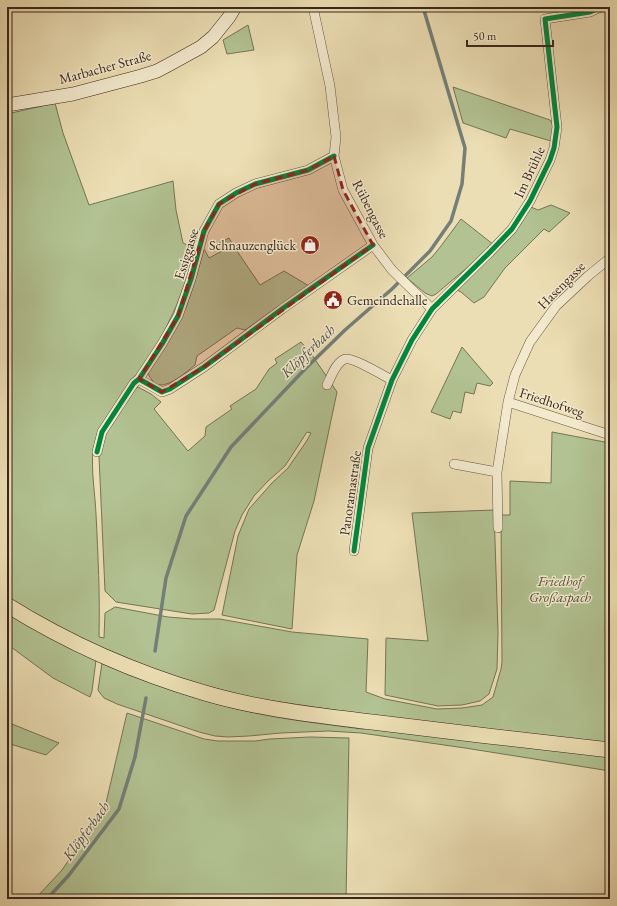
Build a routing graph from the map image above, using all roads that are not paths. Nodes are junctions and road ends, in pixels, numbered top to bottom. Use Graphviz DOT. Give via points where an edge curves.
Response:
graph roads {
  1 [pos="235,7"];
  2 [pos="313,7"];
  3 [pos="601,7"];
  4 [pos="7,105"];
  5 [pos="334,156"];
  6 [pos="373,246"];
  7 [pos="610,258"];
  8 [pos="432,309"];
  9 [pos="139,379"];
  10 [pos="392,380"];
  11 [pos="327,385"];
  12 [pos="508,402"];
  13 [pos="610,436"];
  14 [pos="97,452"];
  15 [pos="454,464"];
  16 [pos="497,472"];
  17 [pos="498,528"];
  18 [pos="354,551"];
  19 [pos="7,605"];
  20 [pos="610,750"];
  1 -- 4 [label="street, Marbacher Straße" via="213,37 201,47 157,71 73,94"];
  2 -- 5 [label="street, Rübengasse" via="330,86 336,137"];
  3 -- 8 [label="street, Im Brühle" via="590,12 545,19 557,127 550,160 530,201 512,229"];
  5 -- 6 [label="street, Rübengasse" via="343,190"];
  5 -- 9 [label="street, Essiggasse" via="308,170 255,184 219,204 204,231 178,316"];
  6 -- 8 [label="street, Rübengasse" via="392,270"];
  6 -- 9 [label="street" via="170,389 162,392"];
  7 -- 12 [label="street, Hasengasse" via="556,306 530,342 515,375"];
  8 -- 10 [label="street, Panoramastraße" via="412,340"];
  9 -- 14 [label="street, Essiggasse" via="102,432"];
  10 -- 11 [label="street" via="346,359 336,366"];
  10 -- 18 [label="street, Panoramastraße" via="368,448"];
  12 -- 13 [label="street, Friedhofweg"];
  12 -- 16 [label="street, Hasengasse"];
  15 -- 16 [label="street"];
  16 -- 17 [label="street, Hasengasse"];
  19 -- 20 [label="main road" via="46,628 127,666 205,694 246,704 392,725"];
}
